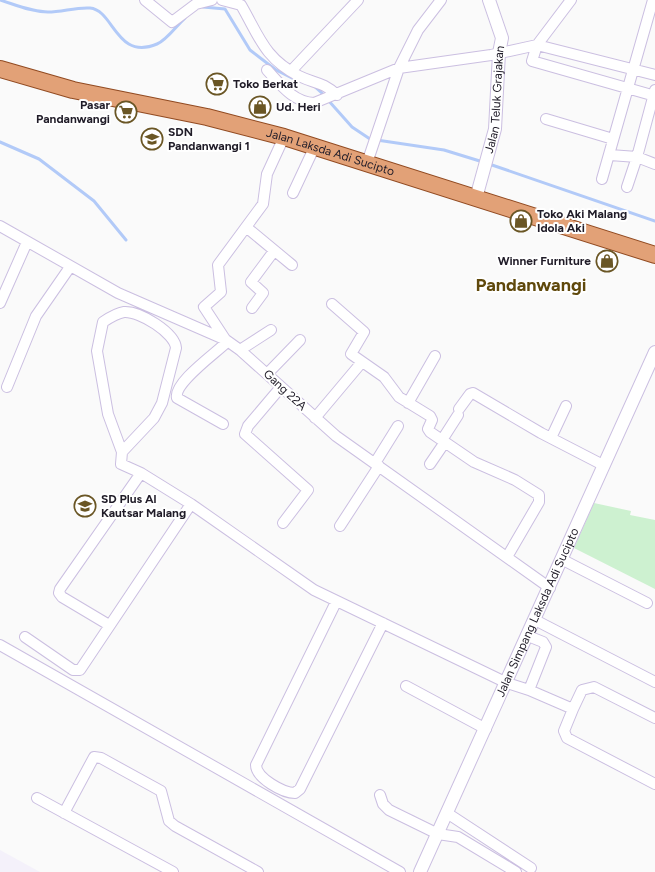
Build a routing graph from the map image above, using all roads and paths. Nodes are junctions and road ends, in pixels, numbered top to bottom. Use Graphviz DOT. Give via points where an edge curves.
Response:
graph roads {
  1 [pos="145,0"];
  2 [pos="212,0"];
  3 [pos="222,0"];
  4 [pos="358,0"];
  5 [pos="441,0"];
  6 [pos="489,0"];
  7 [pos="571,0"];
  8 [pos="653,0"];
  9 [pos="537,45"];
  10 [pos="499,53"];
  11 [pos="399,68"];
  12 [pos="0,69"];
  13 [pos="267,70"];
  14 [pos="634,70"];
  15 [pos="291,72"];
  16 [pos="655,76"];
  17 [pos="629,89"];
  18 [pos="654,93"];
  19 [pos="336,95"];
  20 [pos="546,119"];
  21 [pos="284,137"];
  22 [pos="613,139"];
  23 [pos="315,146"];
  24 [pos="370,155"];
  25 [pos="610,155"];
  26 [pos="637,157"];
  27 [pos="655,164"];
  28 [pos="602,180"];
  29 [pos="627,187"];
  30 [pos="293,194"];
  31 [pos="476,198"];
  32 [pos="0,226"];
  33 [pos="246,227"];
  34 [pos="27,242"];
  35 [pos="274,251"];
  36 [pos="655,255"];
  37 [pos="292,265"];
  38 [pos="70,267"];
  39 [pos="0,303"];
  40 [pos="332,304"];
  41 [pos="252,308"];
  42 [pos="271,330"];
  43 [pos="300,340"];
  44 [pos="226,341"];
  45 [pos="240,350"];
  46 [pos="655,352"];
  47 [pos="435,356"];
  48 [pos="362,362"];
  49 [pos="267,374"];
  50 [pos="7,387"];
  51 [pos="281,387"];
  52 [pos="408,403"];
  53 [pos="566,406"];
  54 [pos="315,418"];
  55 [pos="223,424"];
  56 [pos="398,426"];
  57 [pos="551,438"];
  58 [pos="443,441"];
  59 [pos="122,452"];
  60 [pos="377,464"];
  61 [pos="430,464"];
  62 [pos="603,465"];
  63 [pos="141,473"];
  64 [pos="191,504"];
  65 [pos="283,523"];
  66 [pos="340,526"];
  67 [pos="507,557"];
  68 [pos="563,560"];
  69 [pos="550,588"];
  70 [pos="336,602"];
  71 [pos="647,603"];
  72 [pos="535,620"];
  73 [pos="383,623"];
  74 [pos="110,625"];
  75 [pos="528,636"];
  76 [pos="25,637"];
  77 [pos="0,645"];
  78 [pos="655,682"];
  79 [pos="507,683"];
  80 [pos="406,686"];
  81 [pos="529,690"];
  82 [pos="573,709"];
  83 [pos="655,718"];
  84 [pos="486,729"];
  85 [pos="655,784"];
  86 [pos="380,795"];
  87 [pos="37,798"];
  88 [pos="64,813"];
  89 [pos="447,813"];
  90 [pos="438,834"];
  91 [pos="531,868"];
  92 [pos="173,872"];
  93 [pos="258,872"];
  94 [pos="400,872"];
  95 [pos="420,872"];
  96 [pos="516,872"];
  1 -- 2 [label="street" via="172,22 196,4"];
  3 -- 15 [label="street" via="242,5 261,44"];
  4 -- 15 [label="street"];
  5 -- 11 [label="street" via="418,30"];
  6 -- 10 [label="street, Jalan Teluk Grajakan" via="502,38"];
  7 -- 9 [label="street"];
  8 -- 14 [label="street"];
  9 -- 10 [label="street"];
  9 -- 14 [label="street"];
  9 -- 17 [label="street" via="532,58 536,63"];
  10 -- 11 [label="street"];
  10 -- 31 [label="street, Jalan Teluk Grajakan" via="498,107"];
  11 -- 19 [label="street"];
  11 -- 24 [label="street"];
  12 -- 21 [label="main road, Jalan Laksda Adi Sucipto" via="73,90 207,117"];
  13 -- 19 [label="street" via="304,102 321,102"];
  14 -- 16 [label="street"];
  14 -- 17 [label="street"];
  15 -- 19 [label="street" via="318,81"];
  17 -- 18 [label="street"];
  17 -- 22 [label="street"];
  18 -- 26 [label="street"];
  20 -- 22 [label="street"];
  21 -- 23 [label="main road, Jalan Laksda Adi Sucipto"];
  21 -- 33 [label="street" via="267,174 263,204"];
  22 -- 25 [label="street"];
  23 -- 24 [label="main road, Jalan Laksda Adi Sucipto"];
  23 -- 30 [label="street"];
  24 -- 31 [label="main road, Jalan Laksda Adi Sucipto"];
  25 -- 26 [label="street"];
  25 -- 28 [label="street"];
  26 -- 27 [label="street"];
  26 -- 29 [label="street"];
  31 -- 36 [label="main road, Jalan Laksda Adi Sucipto"];
  32 -- 34 [label="street, Gang 22A"];
  33 -- 35 [label="street"];
  33 -- 44 [label="street" via="218,265 221,292 204,307"];
  34 -- 38 [label="street, Gang 22A"];
  34 -- 39 [label="street"];
  35 -- 37 [label="street"];
  35 -- 41 [label="street" via="250,282 263,292"];
  38 -- 44 [label="street, Gang 22A" via="118,294"];
  38 -- 50 [label="street" via="36,316"];
  40 -- 48 [label="street" via="364,332 351,354"];
  42 -- 45 [label="street"];
  43 -- 49 [label="street"];
  44 -- 45 [label="street, Gang 22A"];
  44 -- 55 [label="street" via="186,379 176,395"];
  45 -- 49 [label="street, Gang 22A"];
  46 -- 62 [label="street, Jalan Simpang Laksda Adi Sucipto"];
  47 -- 52 [label="street"];
  48 -- 52 [label="street" via="384,377 399,397"];
  48 -- 54 [label="street"];
  49 -- 51 [label="street, Gang 22A"];
  51 -- 54 [label="street, Gang 22A"];
  51 -- 65 [label="street" via="245,434 308,490"];
  52 -- 58 [label="street" via="430,416 432,420 428,430"];
  53 -- 57 [label="street"];
  54 -- 60 [label="street, Gang 22A"];
  56 -- 60 [label="street"];
  57 -- 58 [label="street" via="470,394"];
  57 -- 62 [label="street"];
  58 -- 61 [label="street"];
  58 -- 67 [label="street" via="474,462 515,480 540,497"];
  59 -- 59 [label="street" via="154,418 162,403 176,348 173,340 157,325 137,314 125,312 103,322 97,351 108,414"];
  59 -- 63 [label="street" via="121,464"];
  60 -- 66 [label="street"];
  60 -- 67 [label="street, Gang 22A"];
  62 -- 68 [label="street, Jalan Simpang Laksda Adi Sucipto"];
  63 -- 64 [label="street"];
  63 -- 74 [label="street" via="60,589 62,597"];
  64 -- 70 [label="street" via="301,582"];
  64 -- 74 [label="street"];
  67 -- 69 [label="street, Gang 22A"];
  68 -- 69 [label="street, Jalan Simpang Laksda Adi Sucipto"];
  68 -- 71 [label="street"];
  69 -- 72 [label="street, Jalan Simpang Laksda Adi Sucipto"];
  70 -- 73 [label="street"];
  70 -- 73 [label="street" via="256,765 259,775 287,792 295,793 300,789"];
  72 -- 75 [label="street, Jalan Simpang Laksda Adi Sucipto"];
  72 -- 78 [label="street"];
  73 -- 79 [label="street"];
  74 -- 76 [label="street" via="77,671"];
  75 -- 79 [label="street, Jalan Simpang Laksda Adi Sucipto"];
  75 -- 81 [label="street" via="546,646"];
  77 -- 94 [label="street"];
  79 -- 81 [label="street"];
  79 -- 84 [label="street, Jalan Simpang Laksda Adi Sucipto"];
  80 -- 84 [label="street"];
  81 -- 82 [label="street"];
  82 -- 83 [label="street" via="582,690 594,687"];
  82 -- 85 [label="street" via="564,731 567,738"];
  84 -- 89 [label="street, Jalan Simpang Laksda Adi Sucipto"];
  86 -- 90 [label="street" via="389,810"];
  87 -- 88 [label="street"];
  88 -- 92 [label="street"];
  88 -- 93 [label="street" via="94,757 101,758 161,791 169,821"];
  89 -- 90 [label="street, Jalan Simpang Laksda Adi Sucipto"];
  89 -- 91 [label="street"];
  90 -- 95 [label="street, Jalan Simpang Laksda Adi Sucipto"];
  90 -- 96 [label="street" via="458,837"];
}
